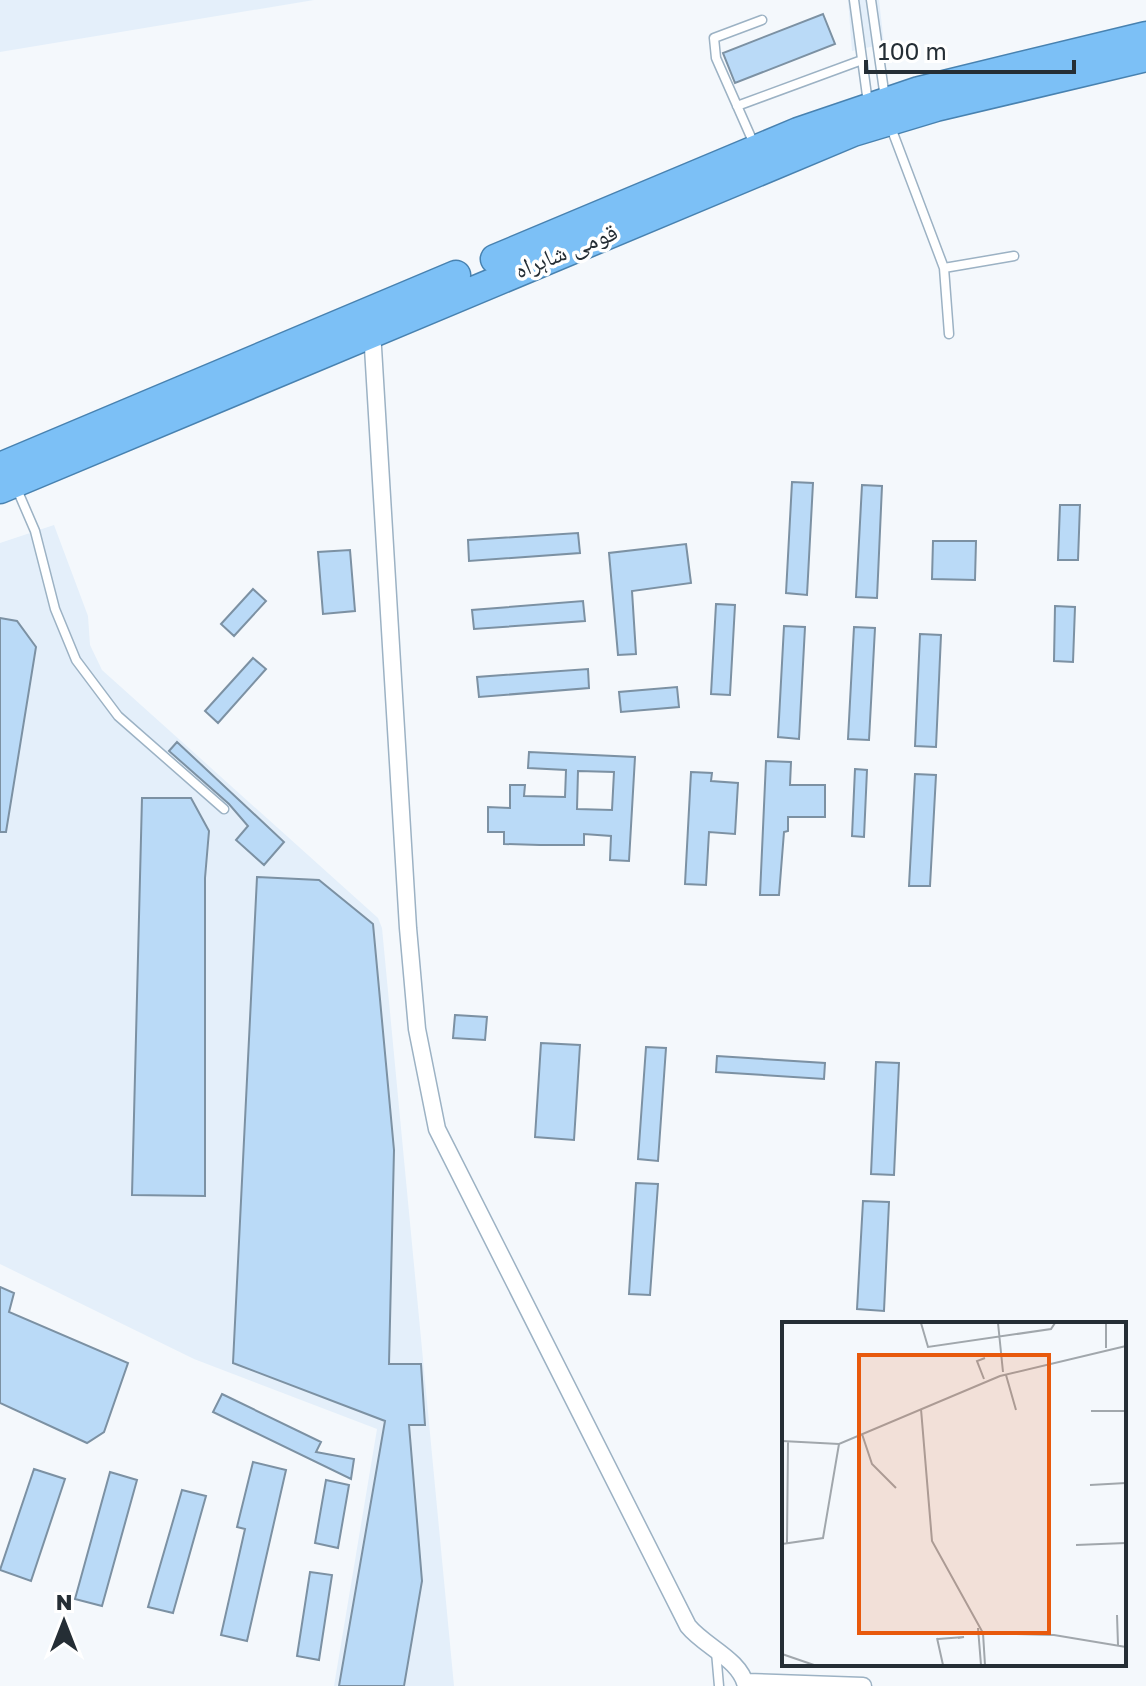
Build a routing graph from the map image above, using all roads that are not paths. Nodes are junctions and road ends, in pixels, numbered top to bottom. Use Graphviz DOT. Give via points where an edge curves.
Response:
graph roads {
  1 [pos="854,0"];
  2 [pos="871,0"];
  3 [pos="762,20"];
  4 [pos="1146,36"];
  5 [pos="1146,57"];
  6 [pos="862,60"];
  7 [pos="737,106"];
  8 [pos="880,110"];
  9 [pos="756,149"];
  10 [pos="1014,256"];
  11 [pos="944,268"];
  12 [pos="372,331"];
  13 [pos="949,334"];
  14 [pos="5,480"];
  15 [pos="224,809"];
  16 [pos="716,1651"];
  17 [pos="746,1684"];
  18 [pos="719,1686"];
  19 [pos="863,1686"];
  1 -- 6 [label="lane"];
  2 -- 8 [label="lane"];
  3 -- 7 [label="lane" via="714,38 716,58"];
  4 -- 8 [label="highway, قومی شاہراہ"];
  5 -- 8 [label="highway, قومی شاہراہ"];
  6 -- 7 [label="lane"];
  6 -- 8 [label="lane"];
  7 -- 9 [label="lane"];
  8 -- 9 [label="highway, قومی شاہراہ"];
  8 -- 11 [label="lane"];
  8 -- 12 [label="highway, قومی شاہراہ" via="853,132"];
  9 -- 14 [label="highway, قومی شاہراہ"];
  10 -- 11 [label="lane"];
  11 -- 13 [label="lane"];
  12 -- 14 [label="highway, قومی شاہراہ"];
  12 -- 16 [label="street" via="408,928 417,1029 437,1129 688,1626"];
  14 -- 15 [label="lane" via="35,531 55,609 76,660 118,716"];
  16 -- 17 [label="street"];
  16 -- 18 [label="lane"];
  17 -- 19 [label="street"];
}
